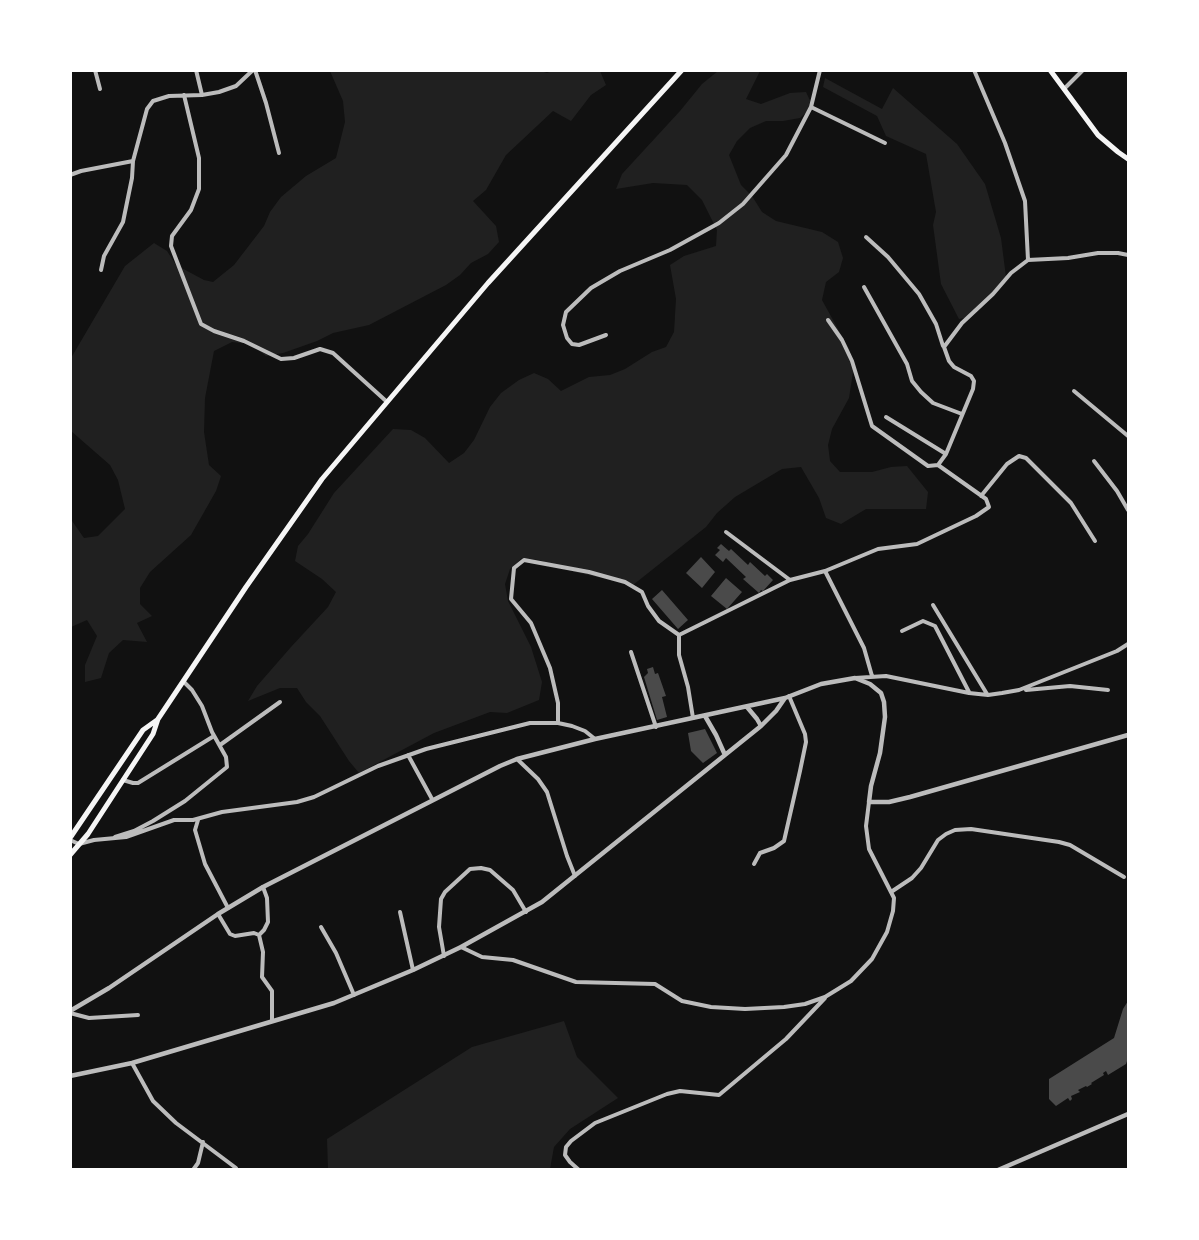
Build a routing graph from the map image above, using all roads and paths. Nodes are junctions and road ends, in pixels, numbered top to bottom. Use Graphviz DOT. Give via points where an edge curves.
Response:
graph roads {
  1 [pos="94,70"];
  2 [pos="196,70"];
  3 [pos="254,70"];
  4 [pos="682,70"];
  5 [pos="820,70"];
  6 [pos="974,70"];
  7 [pos="1050,70"];
  8 [pos="1083,70"];
  9 [pos="100,89"];
  10 [pos="1064,89"];
  11 [pos="184,95"];
  12 [pos="202,95"];
  13 [pos="811,107"];
  14 [pos="885,143"];
  15 [pos="279,153"];
  16 [pos="1128,159"];
  17 [pos="133,160"];
  18 [pos="70,175"];
  19 [pos="866,237"];
  20 [pos="1128,255"];
  21 [pos="1028,261"];
  22 [pos="101,270"];
  23 [pos="864,287"];
  24 [pos="828,320"];
  25 [pos="606,334"];
  26 [pos="944,347"];
  27 [pos="1074,391"];
  28 [pos="386,401"];
  29 [pos="962,414"];
  30 [pos="886,417"];
  31 [pos="1128,436"];
  32 [pos="946,454"];
  33 [pos="1094,461"];
  34 [pos="938,465"];
  35 [pos="981,495"];
  36 [pos="1128,510"];
  37 [pos="726,532"];
  38 [pos="1095,541"];
  39 [pos="825,571"];
  40 [pos="790,580"];
  41 [pos="933,605"];
  42 [pos="902,631"];
  43 [pos="679,635"];
  44 [pos="1128,644"];
  45 [pos="631,652"];
  46 [pos="872,676"];
  47 [pos="855,678"];
  48 [pos="184,682"];
  49 [pos="1019,690"];
  50 [pos="1108,690"];
  51 [pos="969,693"];
  52 [pos="987,695"];
  53 [pos="787,697"];
  54 [pos="280,702"];
  55 [pos="747,707"];
  56 [pos="705,716"];
  57 [pos="158,719"];
  58 [pos="693,719"];
  59 [pos="558,723"];
  60 [pos="760,726"];
  61 [pos="656,727"];
  62 [pos="1128,735"];
  63 [pos="214,736"];
  64 [pos="595,739"];
  65 [pos="219,745"];
  66 [pos="408,755"];
  67 [pos="725,755"];
  68 [pos="517,759"];
  69 [pos="123,780"];
  70 [pos="432,799"];
  71 [pos="869,802"];
  72 [pos="87,814"];
  73 [pos="98,819"];
  74 [pos="198,820"];
  75 [pos="110,838"];
  76 [pos="70,839"];
  77 [pos="79,844"];
  78 [pos="70,855"];
  79 [pos="754,864"];
  80 [pos="575,876"];
  81 [pos="1124,877"];
  82 [pos="263,887"];
  83 [pos="891,892"];
  84 [pos="228,908"];
  85 [pos="400,912"];
  86 [pos="526,912"];
  87 [pos="218,914"];
  88 [pos="321,927"];
  89 [pos="259,935"];
  90 [pos="461,947"];
  91 [pos="444,956"];
  92 [pos="413,970"];
  93 [pos="354,996"];
  94 [pos="825,997"];
  95 [pos="70,1012"];
  96 [pos="138,1015"];
  97 [pos="272,1021"];
  98 [pos="132,1063"];
  99 [pos="70,1076"];
  100 [pos="1128,1114"];
  101 [pos="203,1142"];
  102 [pos="236,1168"];
  103 [pos="193,1170"];
  104 [pos="579,1170"];
  105 [pos="998,1170"];
  1 -- 9 [label="street"];
  2 -- 12 [label="street"];
  3 -- 12 [label="street" via="236,86"];
  3 -- 15 [label="street"];
  4 -- 28 [label="main road"];
  5 -- 13 [label="street"];
  6 -- 21 [label="street" via="1025,201"];
  7 -- 10 [label="main road"];
  8 -- 10 [label="street"];
  10 -- 16 [label="main road" via="1098,135"];
  11 -- 12 [label="street"];
  11 -- 17 [label="street" via="162,97 149,105"];
  11 -- 28 [label="street" via="199,158 199,189 191,210 172,237 171,246 201,324 281,359 320,350 333,353"];
  13 -- 14 [label="street"];
  13 -- 25 [label="street" via="786,154 743,204 719,224 591,288 566,312 562,325 572,344"];
  17 -- 18 [label="street"];
  17 -- 22 [label="street" via="123,222 104,256"];
  19 -- 26 [label="street" via="919,294"];
  20 -- 21 [label="street" via="1098,253"];
  21 -- 26 [label="street" via="962,323"];
  23 -- 29 [label="street" via="907,364 912,381 933,403"];
  24 -- 34 [label="street" via="852,361 872,426 928,466"];
  26 -- 29 [label="street" via="949,361 974,381"];
  27 -- 31 [label="street"];
  28 -- 48 [label="main road" via="322,478"];
  29 -- 32 [label="street"];
  30 -- 32 [label="street"];
  32 -- 34 [label="street"];
  33 -- 36 [label="street"];
  34 -- 35 [label="street"];
  35 -- 38 [label="street" via="1007,464 1019,456 1026,458 1071,503"];
  35 -- 39 [label="street" via="989,507 927,540 872,551"];
  37 -- 40 [label="street"];
  39 -- 40 [label="street"];
  39 -- 46 [label="street" via="864,648"];
  40 -- 43 [label="street"];
  41 -- 52 [label="street"];
  42 -- 51 [label="street" via="923,621 935,626"];
  43 -- 58 [label="street" via="679,655"];
  43 -- 59 [label="street" via="659,621 642,592 625,582 524,560 514,568 511,599 531,623 550,668"];
  44 -- 49 [label="street"];
  45 -- 61 [label="street"];
  46 -- 47 [label="street"];
  46 -- 51 [label="street"];
  47 -- 53 [label="street" via="821,684"];
  47 -- 71 [label="street" via="876,688 884,702 884,734"];
  48 -- 57 [label="main road"];
  48 -- 63 [label="street" via="198,698"];
  49 -- 50 [label="street" via="1070,686"];
  49 -- 52 [label="street"];
  51 -- 52 [label="street"];
  53 -- 55 [label="street"];
  53 -- 60 [label="street"];
  53 -- 79 [label="street" via="806,742 784,841 760,853"];
  54 -- 65 [label="street"];
  55 -- 56 [label="street"];
  55 -- 60 [label="street"];
  56 -- 58 [label="street"];
  56 -- 67 [label="street"];
  57 -- 69 [label="main road" via="153,734"];
  57 -- 72 [label="main road" via="143,730"];
  58 -- 61 [label="street"];
  59 -- 64 [label="street" via="585,731"];
  59 -- 66 [label="street" via="530,723"];
  60 -- 67 [label="street"];
  61 -- 64 [label="street"];
  62 -- 71 [label="street" via="910,797"];
  63 -- 65 [label="street"];
  63 -- 69 [label="street" via="138,783"];
  64 -- 68 [label="street"];
  65 -- 75 [label="street" via="228,761 225,770 153,821"];
  66 -- 70 [label="street"];
  66 -- 74 [label="street" via="315,797 285,805 222,812"];
  67 -- 80 [label="street"];
  68 -- 70 [label="street"];
  68 -- 80 [label="street" via="547,792"];
  69 -- 73 [label="main road"];
  70 -- 82 [label="street"];
  71 -- 83 [label="street" via="869,849"];
  72 -- 73 [label="main road"];
  72 -- 76 [label="main road"];
  73 -- 77 [label="main road"];
  74 -- 75 [label="street" via="174,820 126,837"];
  74 -- 84 [label="street" via="195,830 205,864"];
  75 -- 77 [label="street"];
  76 -- 77 [label="street"];
  77 -- 78 [label="main road"];
  80 -- 86 [label="street"];
  81 -- 83 [label="street" via="1070,845 971,829 955,830 938,840 912,878"];
  82 -- 84 [label="street"];
  82 -- 89 [label="street" via="268,917"];
  83 -- 94 [label="street" via="893,911 872,959 857,976"];
  84 -- 87 [label="street"];
  85 -- 92 [label="street"];
  86 -- 90 [label="street"];
  86 -- 91 [label="street" via="513,890 490,870 470,869 441,899 439,927"];
  87 -- 89 [label="street" via="230,934"];
  87 -- 95 [label="street"];
  88 -- 93 [label="street"];
  89 -- 97 [label="street" via="262,977 272,991"];
  90 -- 91 [label="street"];
  90 -- 94 [label="street" via="482,957 520,962 576,982 655,984 682,1001 711,1007 784,1007"];
  91 -- 92 [label="street"];
  92 -- 93 [label="street"];
  93 -- 97 [label="street"];
  94 -- 104 [label="street" via="786,1039 719,1095 680,1091 595,1123 566,1147 565,1155"];
  95 -- 96 [label="street" via="88,1018"];
  97 -- 98 [label="street"];
  98 -- 99 [label="street"];
  98 -- 101 [label="street" via="153,1101"];
  100 -- 105 [label="street"];
  101 -- 102 [label="street"];
  101 -- 103 [label="street"];
}
